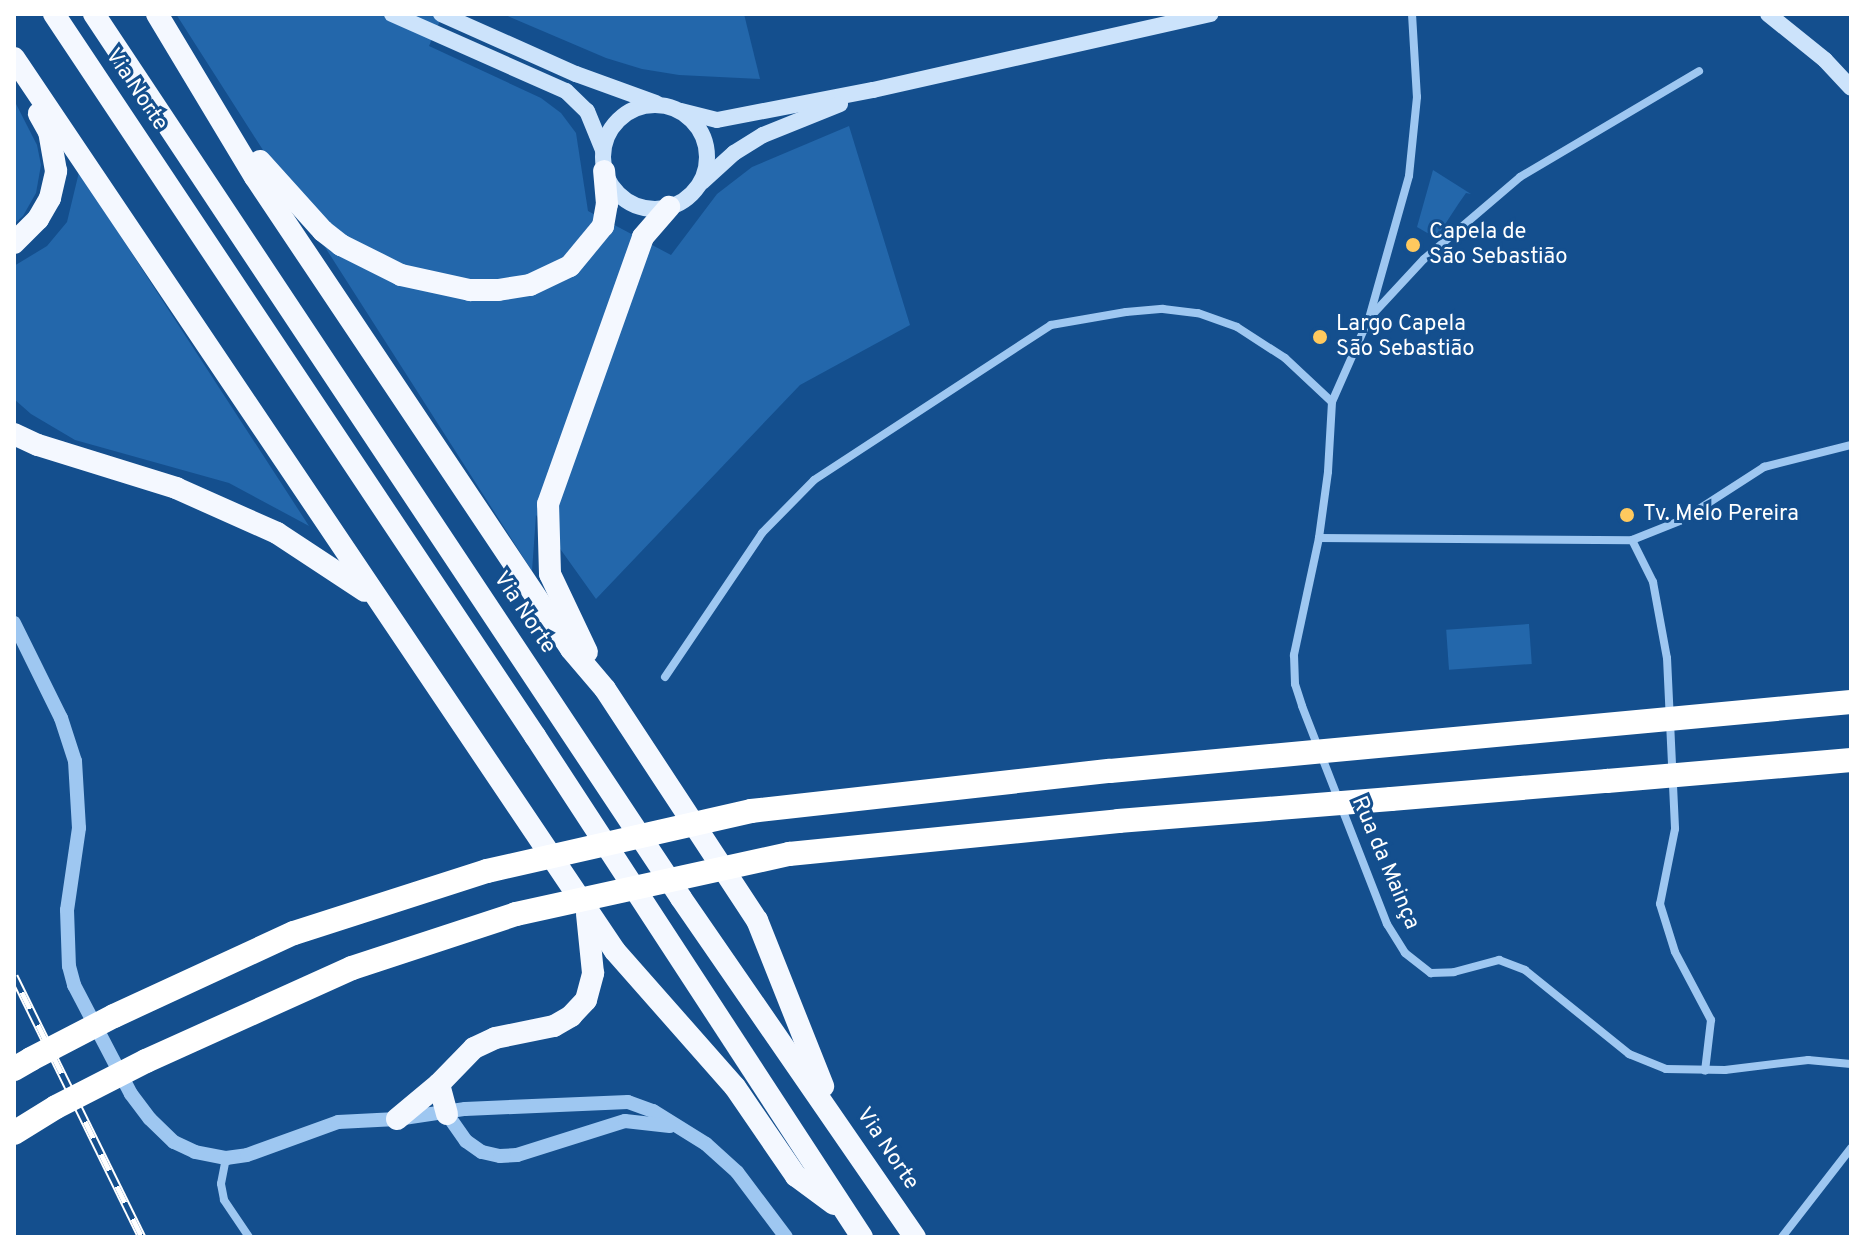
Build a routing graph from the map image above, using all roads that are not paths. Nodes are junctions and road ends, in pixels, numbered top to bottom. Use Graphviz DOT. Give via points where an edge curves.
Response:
graph roads {
  1 [pos="54,14"];
  2 [pos="94,14"];
  3 [pos="157,14"];
  4 [pos="392,14"];
  5 [pos="441,14"];
  6 [pos="1211,14"];
  7 [pos="1412,14"];
  8 [pos="1768,14"];
  9 [pos="14,58"];
  10 [pos="1825,60"];
  11 [pos="1699,71"];
  12 [pos="14,72"];
  13 [pos="1851,76"];
  14 [pos="1851,88"];
  15 [pos="873,90"];
  16 [pos="209,96"];
  17 [pos="662,105"];
  18 [pos="681,111"];
  19 [pos="604,160"];
  20 [pos="700,183"];
  21 [pos="669,207"];
  22 [pos="14,243"];
  23 [pos="1369,318"];
  24 [pos="1332,402"];
  25 [pos="14,434"];
  26 [pos="1851,445"];
  27 [pos="1319,538"];
  28 [pos="1632,540"];
  29 [pos="374,596"];
  30 [pos="14,623"];
  31 [pos="665,677"];
  32 [pos="605,689"];
  33 [pos="1851,702"];
  34 [pos="1851,760"];
  35 [pos="586,909"];
  36 [pos="22,1064"];
  37 [pos="1851,1064"];
  38 [pos="1705,1071"];
  39 [pos="439,1084"];
  40 [pos="447,1114"];
  41 [pos="397,1119"];
  42 [pos="836,1121"];
  43 [pos="684,1130"];
  44 [pos="14,1133"];
  45 [pos="466,1141"];
  46 [pos="1851,1148"];
  47 [pos="226,1158"];
  48 [pos="845,1212"];
  49 [pos="249,1237"];
  50 [pos="786,1237"];
  51 [pos="862,1237"];
  52 [pos="915,1237"];
  53 [pos="1782,1237"];
  1 -- 48 [label="highway, Via Norte"];
  2 -- 42 [label="highway, Via Norte" via="681,898"];
  3 -- 16 [label="highway"];
  4 -- 19 [label="main road" via="566,91 587,111"];
  5 -- 17 [label="main road" via="576,74"];
  6 -- 15 [label="main road"];
  7 -- 23 [label="street" via="1417,97 1409,176"];
  8 -- 10 [label="main road"];
  9 -- 29 [label="highway"];
  10 -- 13 [label="main road"];
  10 -- 14 [label="main road"];
  11 -- 23 [label="street" via="1520,177 1424,259"];
  12 -- 22 [label="highway" via="49,132 56,171 38,219"];
  15 -- 18 [label="main road" via="717,120"];
  15 -- 20 [label="main road" via="763,135"];
  16 -- 19 [label="highway" via="267,171 323,231 363,258 428,283 498,290 530,285 570,266 603,226"];
  16 -- 32 [label="highway" via="273,203 571,649"];
  17 -- 18 [label="main road"];
  17 -- 19 [label="main road" via="641,106 623,115 609,131"];
  18 -- 20 [label="main road" via="706,142"];
  19 -- 21 [label="main road" via="613,189 629,202 648,209"];
  20 -- 21 [label="main road"];
  21 -- 32 [label="highway" via="643,237 548,504 550,574"];
  23 -- 24 [label="street"];
  24 -- 27 [label="street, Rua da Mainça"];
  24 -- 31 [label="street" via="1285,358 1237,327 1198,313 1126,312 1051,325 814,480 762,533"];
  25 -- 29 [label="highway" via="176,488 277,533"];
  26 -- 28 [label="street" via="1764,467 1682,520"];
  27 -- 28 [label="street"];
  27 -- 38 [label="street, Rua da Mainça" via="1294,655 1295,684 1387,924 1405,953 1431,973 1499,960 1525,970 1629,1054 1666,1069"];
  28 -- 38 [label="street" via="1653,582 1667,658 1675,829 1660,904 1675,952 1711,1020"];
  29 -- 35 [label="highway"];
  30 -- 47 [label="street" via="61,718 75,761 79,828 66,947 74,985 131,1094 150,1119 174,1142"];
  32 -- 42 [label="highway" via="757,920"];
  33 -- 36 [label="highway, bridge" via="1110,771 751,811 487,871 294,933"];
  34 -- 44 [label="highway, bridge" via="789,854 516,914 352,968 146,1061"];
  35 -- 39 [label="highway" via="593,973 586,1000 554,1026 495,1038 474,1048"];
  35 -- 48 [label="highway" via="615,951 735,1087 796,1176"];
  37 -- 38 [label="street, Rua da Mainça" via="1808,1060"];
  39 -- 40 [label="highway"];
  39 -- 41 [label="highway"];
  40 -- 41 [label="street"];
  40 -- 43 [label="street" via="628,1102"];
  40 -- 45 [label="street"];
  41 -- 45 [label="street" via="433,1125"];
  41 -- 47 [label="street" via="338,1122"];
  42 -- 52 [label="highway, Via Norte"];
  43 -- 45 [label="street" via="625,1121 500,1156"];
  43 -- 50 [label="street" via="737,1172"];
  46 -- 53 [label="street"];
  47 -- 49 [label="street" via="224,1200"];
  48 -- 51 [label="highway, Via Norte"];
}
